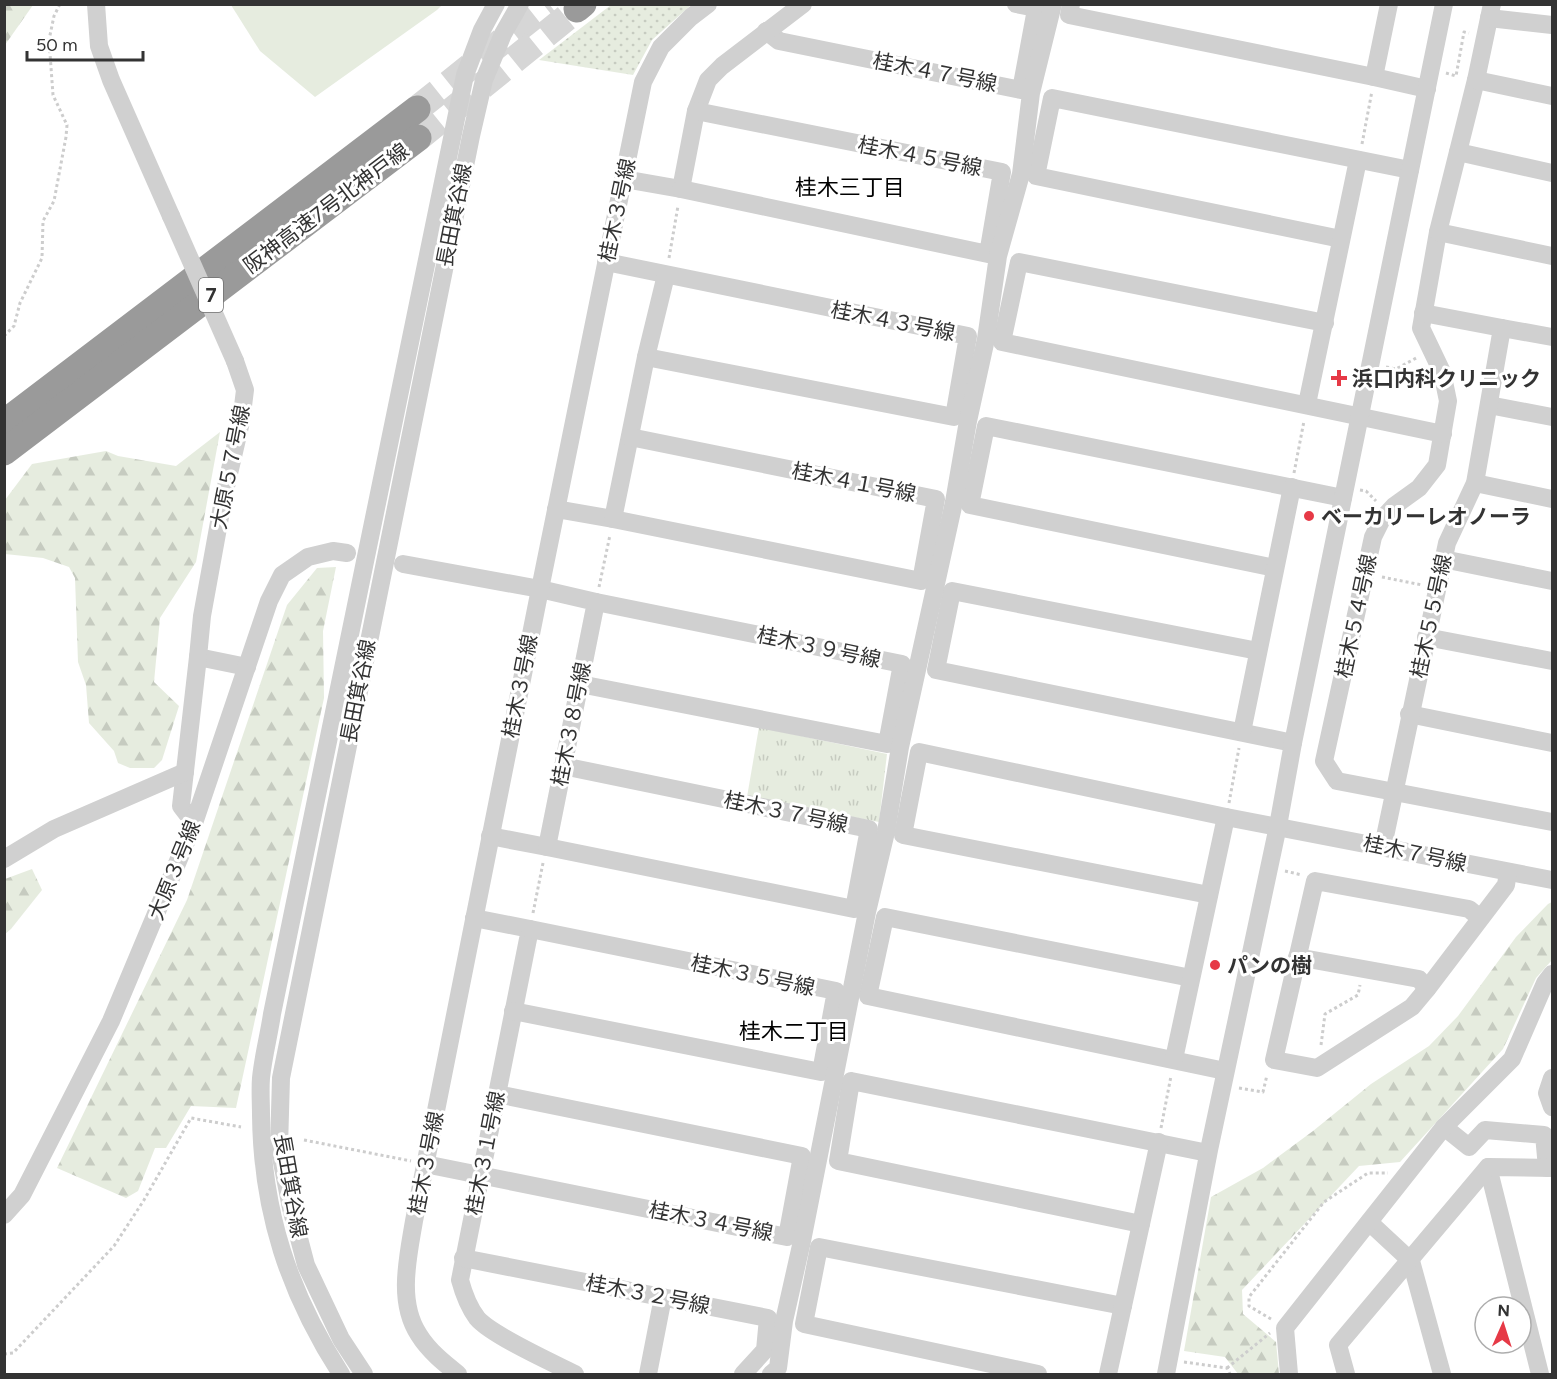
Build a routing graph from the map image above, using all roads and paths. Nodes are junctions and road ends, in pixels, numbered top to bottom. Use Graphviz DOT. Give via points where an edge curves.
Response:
graph roads {
  1 [pos="60,4"];
  2 [pos="96,4"];
  3 [pos="496,4"];
  4 [pos="520,4"];
  5 [pos="708,4"];
  6 [pos="803,4"];
  7 [pos="1017,4"];
  8 [pos="1071,4"];
  9 [pos="1389,4"];
  10 [pos="1444,4"];
  11 [pos="1042,6"];
  12 [pos="1489,20"];
  13 [pos="1552,25"];
  14 [pos="766,32"];
  15 [pos="1431,70"];
  16 [pos="1374,77"];
  17 [pos="1476,80"];
  18 [pos="1427,89"];
  19 [pos="1552,96"];
  20 [pos="417,109"];
  21 [pos="696,111"];
  22 [pos="418,138"];
  23 [pos="1458,152"];
  24 [pos="1359,160"];
  25 [pos="1410,170"];
  26 [pos="1552,173"];
  27 [pos="624,178"];
  28 [pos="681,189"];
  29 [pos="1438,232"];
  30 [pos="1341,239"];
  31 [pos="1552,256"];
  32 [pos="606,262"];
  33 [pos="666,275"];
  34 [pos="1423,313"];
  35 [pos="1325,323"];
  36 [pos="1502,328"];
  37 [pos="4,336"];
  38 [pos="1552,337"];
  39 [pos="1430,350"];
  40 [pos="646,357"];
  41 [pos="1371,364"];
  42 [pos="1307,404"];
  43 [pos="1489,405"];
  44 [pos="1360,415"];
  45 [pos="1552,417"];
  46 [pos="4,423"];
  47 [pos="1443,434"];
  48 [pos="630,437"];
  49 [pos="4,452"];
  50 [pos="1475,483"];
  51 [pos="1292,487"];
  52 [pos="1344,493"];
  53 [pos="1552,499"];
  54 [pos="556,509"];
  55 [pos="1388,513"];
  56 [pos="613,519"];
  57 [pos="346,552"];
  58 [pos="1443,559"];
  59 [pos="403,564"];
  60 [pos="1275,568"];
  61 [pos="1365,573"];
  62 [pos="1552,581"];
  63 [pos="1419,585"];
  64 [pos="540,589"];
  65 [pos="596,602"];
  66 [pos="1426,637"];
  67 [pos="1258,651"];
  68 [pos="198,657"];
  69 [pos="1552,661"];
  70 [pos="247,667"];
  71 [pos="580,684"];
  72 [pos="1409,714"];
  73 [pos="1242,732"];
  74 [pos="1293,743"];
  75 [pos="1552,743"];
  76 [pos="563,766"];
  77 [pos="185,772"];
  78 [pos="1393,791"];
  79 [pos="1226,817"];
  80 [pos="1552,822"];
  81 [pos="194,823"];
  82 [pos="1278,826"];
  83 [pos="490,836"];
  84 [pos="1383,846"];
  85 [pos="547,847"];
  86 [pos="4,859"];
  87 [pos="1269,867"];
  88 [pos="1508,872"];
  89 [pos="1552,880"];
  90 [pos="1315,881"];
  91 [pos="1209,895"];
  92 [pos="474,918"];
  93 [pos="1480,918"];
  94 [pos="530,929"];
  95 [pos="1297,957"];
  96 [pos="1364,969"];
  97 [pos="1552,974"];
  98 [pos="1191,978"];
  99 [pos="1427,989"];
  100 [pos="513,1011"];
  101 [pos="1174,1059"];
  102 [pos="1274,1060"];
  103 [pos="1317,1068"];
  104 [pos="1224,1078"];
  105 [pos="1552,1078"];
  106 [pos="496,1094"];
  107 [pos="1552,1107"];
  108 [pos="1444,1126"];
  109 [pos="241,1128"];
  110 [pos="304,1140"];
  111 [pos="1159,1142"];
  112 [pos="1208,1153"];
  113 [pos="425,1164"];
  114 [pos="1488,1167"];
  115 [pos="1550,1168"];
  116 [pos="1407,1173"];
  117 [pos="480,1175"];
  118 [pos="4,1215"];
  119 [pos="1369,1222"];
  120 [pos="1141,1224"];
  121 [pos="463,1258"];
  122 [pos="1411,1260"];
  123 [pos="663,1297"];
  124 [pos="1123,1306"];
  125 [pos="1285,1328"];
  126 [pos="4,1354"];
  127 [pos="1179,1361"];
  128 [pos="1227,1368"];
  129 [pos="341,1374"];
  130 [pos="364,1374"];
  131 [pos="458,1374"];
  132 [pos="575,1374"];
  133 [pos="648,1374"];
  134 [pos="743,1374"];
  135 [pos="771,1374"];
  136 [pos="1038,1374"];
  137 [pos="1108,1374"];
  138 [pos="1166,1374"];
  139 [pos="1230,1374"];
  140 [pos="1289,1374"];
  141 [pos="1346,1374"];
  142 [pos="1442,1374"];
  143 [pos="1540,1374"];
  1 -- 37 [label="path" via="49,40 52,95 67,125 54,201 43,220 42,258 20,303 14,326"];
  2 -- 68 [label="street, 大原５７号線, bridge" via="99,46 111,80 235,361 244,390 202,616"];
  3 -- 129 [label="street, 長田箕谷線" via="482,30 463,87 261,1078 262,1150 271,1213 288,1274"];
  4 -- 130 [label="street, 長田箕谷線" via="484,80 471,136 281,1078 279,1147 306,1265 341,1339"];
  5 -- 27 [label="street, 桂木３号線" via="661,47 643,81"];
  6 -- 14 [label="street"];
  7 -- 11 [label="street"];
  8 -- 16 [label="street" via="1069,15"];
  9 -- 16 [label="street"];
  10 -- 15 [label="street"];
  11 -- 14 [label="street, 桂木４７号線" via="1021,90 779,41"];
  11 -- 135 [label="street" via="1021,174 998,256 954,502 900,747 886,832 784,1321 778,1368"];
  12 -- 13 [label="street"];
  12 -- 15 [label="path" via="1464,32 1456,76"];
  12 -- 17 [label="street, 桂木５４号線"];
  14 -- 21 [label="street" via="708,80"];
  15 -- 18 [label="street"];
  16 -- 18 [label="street"];
  16 -- 24 [label="path"];
  17 -- 19 [label="street"];
  17 -- 23 [label="street, 桂木５４号線"];
  18 -- 25 [label="street"];
  20 -- 46 [label="highway, 阪神高速7号北神戸線 / 7"];
  21 -- 28 [label="street"];
  21 -- 28 [label="street, 桂木４５号線" via="1002,172 988,254"];
  22 -- 49 [label="highway, 阪神高速7号北神戸線 / 7"];
  23 -- 26 [label="street"];
  23 -- 29 [label="street, 桂木５４号線"];
  24 -- 25 [label="street"];
  24 -- 30 [label="street"];
  24 -- 30 [label="street" via="1052,98 1036,176"];
  25 -- 41 [label="street"];
  27 -- 28 [label="street"];
  27 -- 32 [label="street, 桂木３号線"];
  28 -- 33 [label="path"];
  29 -- 31 [label="street"];
  29 -- 34 [label="street, 桂木５４号線"];
  30 -- 35 [label="street"];
  32 -- 33 [label="street, 桂木４３号線"];
  32 -- 54 [label="street, 桂木３号線"];
  33 -- 40 [label="street"];
  33 -- 40 [label="street, 桂木４３号線" via="968,336 954,417"];
  34 -- 36 [label="street"];
  34 -- 39 [label="street, 桂木５４号線" via="1421,328"];
  35 -- 42 [label="street"];
  35 -- 42 [label="street" via="1019,262 1002,342"];
  36 -- 38 [label="street"];
  36 -- 43 [label="street, 桂木５５号線"];
  39 -- 41 [label="path" via="1396,369"];
  39 -- 47 [label="street, 桂木５４号線" via="1442,372 1448,401"];
  40 -- 48 [label="street"];
  41 -- 44 [label="street"];
  42 -- 44 [label="street"];
  42 -- 51 [label="path"];
  43 -- 45 [label="street"];
  43 -- 50 [label="street, 桂木５５号線"];
  44 -- 47 [label="street"];
  44 -- 52 [label="street"];
  47 -- 55 [label="street, 桂木５４号線" via="1437,465 1428,478"];
  48 -- 56 [label="street"];
  48 -- 56 [label="street, 桂木４１号線" via="936,499 921,581"];
  50 -- 53 [label="street"];
  50 -- 58 [label="street, 桂木５５号線"];
  51 -- 52 [label="street"];
  51 -- 60 [label="street"];
  51 -- 60 [label="street" via="986,426 970,505"];
  52 -- 55 [label="path" via="1366,491"];
  52 -- 74 [label="street"];
  54 -- 56 [label="street"];
  54 -- 64 [label="street, 桂木３号線"];
  55 -- 61 [label="street, 桂木５４号線" via="1374,537"];
  56 -- 65 [label="path"];
  57 -- 70 [label="street, 大原３号線" via="308,557 282,575"];
  58 -- 62 [label="street"];
  58 -- 66 [label="street, 桂木５５号線"];
  59 -- 64 [label="street"];
  60 -- 67 [label="street"];
  61 -- 63 [label="path"];
  61 -- 78 [label="street, 桂木５４号線" via="1324,761 1337,781"];
  64 -- 65 [label="street"];
  64 -- 83 [label="street, 桂木３号線"];
  65 -- 71 [label="street, 桂木３８号線"];
  65 -- 71 [label="street, 桂木３９号線" via="902,664 887,744"];
  66 -- 69 [label="street"];
  66 -- 72 [label="street, 桂木５５号線"];
  67 -- 73 [label="street"];
  67 -- 73 [label="street" via="952,591 936,670"];
  68 -- 70 [label="street"];
  68 -- 77 [label="street, 大原５７号線"];
  70 -- 81 [label="street, 大原３号線"];
  71 -- 76 [label="street, 桂木３８号線"];
  72 -- 75 [label="street"];
  72 -- 78 [label="street, 桂木５５号線"];
  73 -- 74 [label="street"];
  73 -- 79 [label="path"];
  74 -- 82 [label="street"];
  76 -- 85 [label="street, 桂木３８号線"];
  76 -- 85 [label="street, 桂木３７号線" via="869,829 854,909"];
  77 -- 81 [label="street, 大原５７号線" via="181,806"];
  77 -- 86 [label="street" via="54,829"];
  78 -- 80 [label="street, 桂木５４号線"];
  78 -- 84 [label="street, 桂木５５号線"];
  79 -- 82 [label="street, 桂木７号線"];
  79 -- 91 [label="street"];
  79 -- 91 [label="street, 桂木７号線" via="919,752 903,835"];
  81 -- 118 [label="street, 大原３号線" via="111,1021 22,1195"];
  82 -- 84 [label="street, 桂木７号線"];
  82 -- 87 [label="street"];
  83 -- 85 [label="street"];
  83 -- 92 [label="street, 桂木３号線"];
  84 -- 88 [label="street, 桂木７号線"];
  85 -- 94 [label="path"];
  87 -- 90 [label="path"];
  87 -- 104 [label="street"];
  88 -- 89 [label="street, 桂木７号線"];
  88 -- 93 [label="street" via="1506,885"];
  90 -- 93 [label="street" via="1469,909"];
  90 -- 95 [label="street"];
  91 -- 98 [label="street"];
  92 -- 94 [label="street"];
  92 -- 113 [label="street, 桂木３号線"];
  93 -- 99 [label="street"];
  94 -- 100 [label="street, 桂木３１号線"];
  94 -- 100 [label="street, 桂木３５号線" via="836,992 821,1072"];
  95 -- 96 [label="street"];
  95 -- 102 [label="street"];
  96 -- 99 [label="street" via="1419,979"];
  96 -- 103 [label="path" via="1358,995 1325,1014"];
  97 -- 108 [label="street" via="1512,1059"];
  98 -- 101 [label="street"];
  98 -- 101 [label="street" via="885,917 868,996"];
  99 -- 103 [label="street" via="1412,1007"];
  100 -- 106 [label="street, 桂木３１号線"];
  101 -- 104 [label="street"];
  101 -- 111 [label="path"];
  102 -- 103 [label="street"];
  102 -- 104 [label="path" via="1263,1092"];
  104 -- 112 [label="street"];
  105 -- 107 [label="street" via="1547,1094"];
  106 -- 117 [label="street, 桂木３１号線"];
  106 -- 117 [label="street, 桂木３４号線" via="802,1156 787,1237"];
  108 -- 115 [label="street" via="1469,1148 1485,1130 1544,1135"];
  108 -- 116 [label="street"];
  109 -- 126 [label="path" via="191,1118 114,1246 13,1353"];
  110 -- 113 [label="path"];
  111 -- 112 [label="street"];
  111 -- 120 [label="street"];
  111 -- 120 [label="street" via="851,1081 838,1161"];
  112 -- 138 [label="street"];
  113 -- 117 [label="street, 桂木３４号線"];
  113 -- 131 [label="street, 桂木３号線" via="405,1273 408,1307 418,1334"];
  114 -- 115 [label="street"];
  114 -- 122 [label="street"];
  114 -- 143 [label="street"];
  116 -- 119 [label="street"];
  116 -- 125 [label="path" via="1368,1173 1324,1202 1249,1297 1250,1306"];
  117 -- 121 [label="street, 桂木３１号線"];
  119 -- 122 [label="street"];
  119 -- 125 [label="street"];
  120 -- 124 [label="street"];
  121 -- 123 [label="street, 桂木３２号線"];
  121 -- 132 [label="street, 桂木３１号線" via="460,1280 465,1300 479,1321"];
  122 -- 141 [label="street" via="1338,1345"];
  122 -- 142 [label="street"];
  123 -- 133 [label="street"];
  123 -- 134 [label="street, 桂木３２号線" via="768,1318 765,1350"];
  124 -- 136 [label="street" via="819,1246 804,1324"];
  124 -- 137 [label="street"];
  125 -- 128 [label="path" via="1274,1330"];
  125 -- 140 [label="street"];
  127 -- 128 [label="path"];
  128 -- 139 [label="path"];
}
